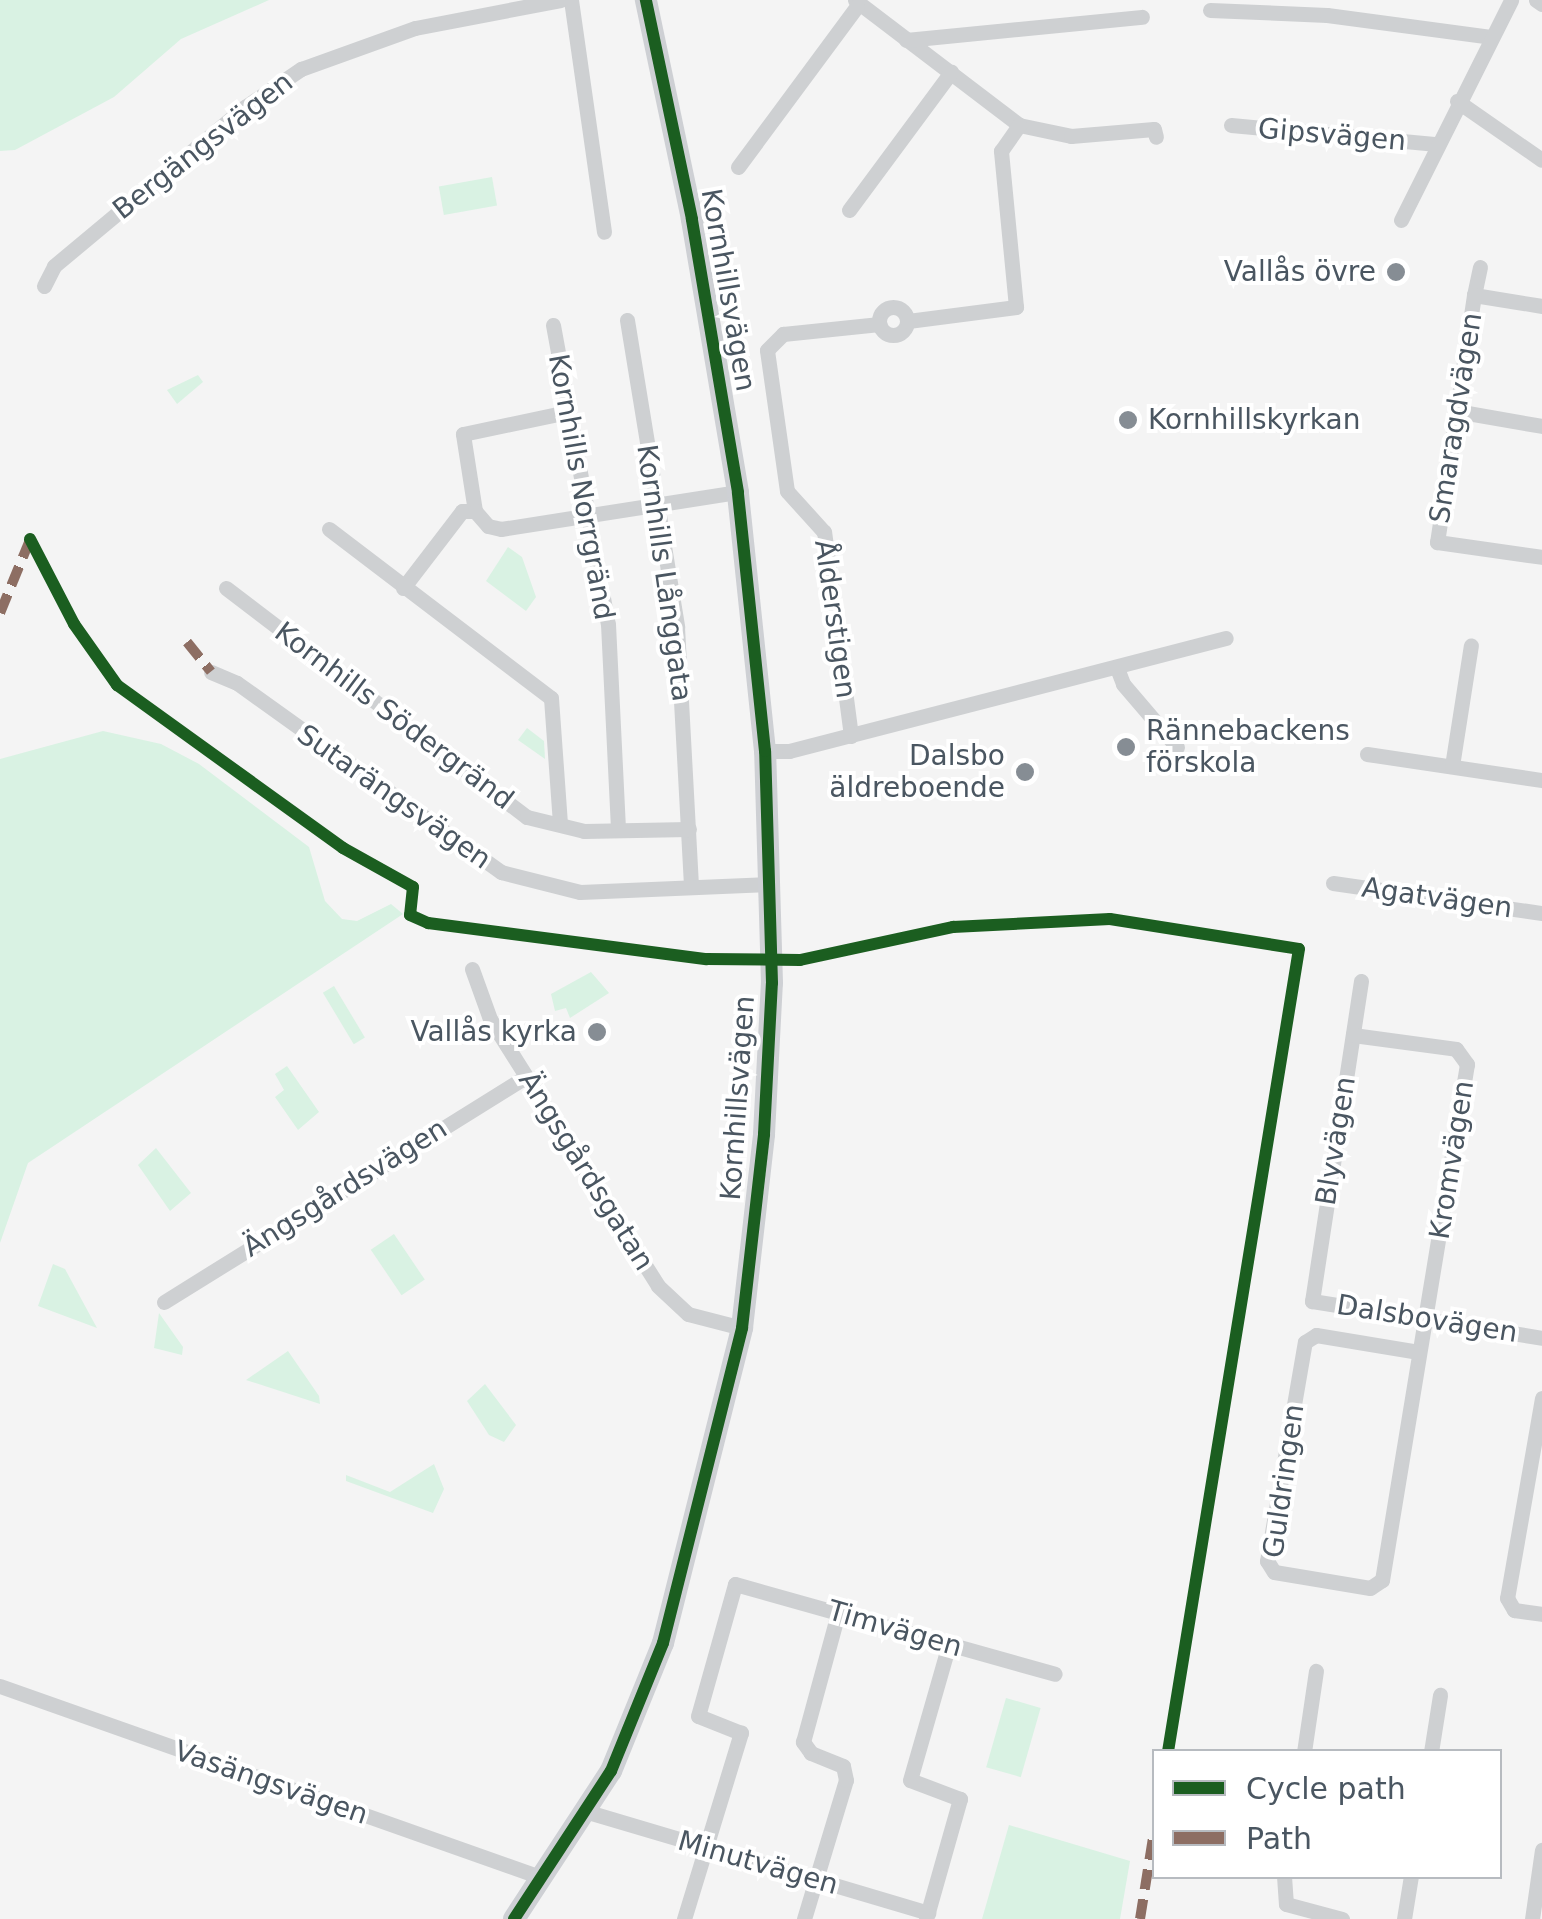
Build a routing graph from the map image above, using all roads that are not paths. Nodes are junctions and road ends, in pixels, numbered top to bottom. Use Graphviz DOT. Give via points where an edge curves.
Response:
graph roads {
  1 [pos="560,0"];
  2 [pos="570,0"];
  3 [pos="646,0"];
  4 [pos="1512,0"];
  5 [pos="1536,0"];
  6 [pos="856,3"];
  7 [pos="1542,4"];
  8 [pos="1210,10"];
  9 [pos="1142,17"];
  10 [pos="1491,37"];
  11 [pos="906,40"];
  12 [pos="951,72"];
  13 [pos="1456,101"];
  14 [pos="1231,124"];
  15 [pos="1019,125"];
  16 [pos="1156,138"];
  17 [pos="1434,144"];
  18 [pos="1542,160"];
  19 [pos="738,167"];
  20 [pos="849,210"];
  21 [pos="1401,220"];
  22 [pos="604,232"];
  23 [pos="1480,267"];
  24 [pos="44,286"];
  25 [pos="1474,295"];
  26 [pos="1542,306"];
  27 [pos="628,320"];
  28 [pos="553,325"];
  29 [pos="1456,410"];
  30 [pos="567,412"];
  31 [pos="1542,426"];
  32 [pos="738,492"];
  33 [pos="657,506"];
  34 [pos="469,512"];
  35 [pos="589,515"];
  36 [pos="329,529"];
  37 [pos="1542,558"];
  38 [pos="226,588"];
  39 [pos="403,588"];
  40 [pos="1226,638"];
  41 [pos="1471,645"];
  42 [pos="1117,668"];
  43 [pos="211,672"];
  44 [pos="851,736"];
  45 [pos="1177,747"];
  46 [pos="765,752"];
  47 [pos="1367,754"];
  48 [pos="1452,766"];
  49 [pos="1542,780"];
  50 [pos="560,824"];
  51 [pos="618,828"];
  52 [pos="689,828"];
  53 [pos="1333,883"];
  54 [pos="770,884"];
  55 [pos="691,887"];
  56 [pos="1542,913"];
  57 [pos="472,969"];
  58 [pos="1362,981"];
  59 [pos="1353,1036"];
  60 [pos="526,1077"];
  61 [pos="1312,1301"];
  62 [pos="164,1302"];
  63 [pos="1425,1319"];
  64 [pos="742,1328"];
  65 [pos="1542,1338"];
  66 [pos="1419,1352"];
  67 [pos="1542,1398"];
  68 [pos="838,1613"];
  69 [pos="1542,1614"];
  70 [pos="949,1644"];
  71 [pos="1316,1671"];
  72 [pos="1055,1674"];
  73 [pos="0,1686"];
  74 [pos="1440,1695"];
  75 [pos="1304,1749"];
  76 [pos="1431,1749"];
  77 [pos="588,1812"];
  78 [pos="706,1849"];
  79 [pos="1542,1850"];
  80 [pos="543,1878"];
  81 [pos="1284,1879"];
  82 [pos="1411,1879"];
  83 [pos="815,1880"];
  84 [pos="927,1916"];
  85 [pos="514,1919"];
  86 [pos="684,1919"];
  87 [pos="804,1919"];
  88 [pos="1342,1919"];
  89 [pos="1404,1919"];
  90 [pos="1532,1919"];
  1 -- 24 [label="street, Bergängsvägen" via="415,28 301,69 245,106 69,253"];
  2 -- 22 [label="street"];
  3 -- 32 [label="street, Kornhillsvägen"];
  4 -- 10 [label="street, Gipsvägen"];
  5 -- 7 [label="street"];
  6 -- 11 [label="street"];
  6 -- 19 [label="street"];
  8 -- 10 [label="street" via="1327,14"];
  9 -- 11 [label="street"];
  10 -- 13 [label="street, Gipsvägen"];
  11 -- 12 [label="street"];
  12 -- 15 [label="street"];
  12 -- 20 [label="street"];
  13 -- 17 [label="street, Gipsvägen"];
  13 -- 18 [label="street"];
  14 -- 17 [label="street, Gipsvägen"];
  15 -- 16 [label="street" via="1071,136 1154,129"];
  15 -- 44 [label="street, Ålderstigen" via="1001,150 1016,307 908,321 894,306 882,312 879,324 771,340 767,350 787,491 824,532"];
  17 -- 21 [label="street, Gipsvägen"];
  23 -- 25 [label="street, Smaragdvägen"];
  25 -- 26 [label="street"];
  25 -- 29 [label="street, Smaragdvägen"];
  27 -- 33 [label="street, Kornhills Långgata"];
  28 -- 30 [label="street, Kornhills Norrgränd"];
  29 -- 31 [label="street"];
  29 -- 37 [label="street, Smaragdvägen" via="1438,542"];
  30 -- 34 [label="street" via="463,434"];
  30 -- 35 [label="street, Kornhills Norrgränd"];
  32 -- 33 [label="street"];
  32 -- 46 [label="street, Kornhillsvägen"];
  33 -- 35 [label="street"];
  33 -- 52 [label="street, Kornhills Långgata" via="677,627"];
  34 -- 35 [label="street" via="502,529"];
  34 -- 39 [label="street"];
  35 -- 51 [label="street, Kornhills Norrgränd" via="608,624"];
  36 -- 39 [label="street"];
  38 -- 50 [label="street, Kornhills Södergränd" via="466,775 527,818"];
  39 -- 50 [label="street" via="551,698"];
  40 -- 42 [label="street, Ålderstigen"];
  41 -- 48 [label="street"];
  42 -- 44 [label="street, Ålderstigen"];
  42 -- 45 [label="street"];
  43 -- 55 [label="street, Sutarängsvägen" via="237,682 501,872 580,892"];
  44 -- 46 [label="street, Ålderstigen"];
  46 -- 54 [label="street, Kornhillsvägen"];
  47 -- 48 [label="street"];
  48 -- 49 [label="street"];
  50 -- 51 [label="street, Kornhills Södergränd"];
  51 -- 52 [label="street, Kornhills Södergränd"];
  52 -- 55 [label="street, Kornhills Långgata"];
  53 -- 56 [label="street, Agatvägen"];
  54 -- 55 [label="street, Sutarängsvägen"];
  54 -- 64 [label="street, Kornhillsvägen" via="764,1134"];
  57 -- 60 [label="street, Ängsgårdsgatan" via="490,1020"];
  58 -- 59 [label="street, Blyvägen"];
  59 -- 61 [label="street, Blyvägen"];
  59 -- 63 [label="street, Kromvägen" via="1456,1049 1467,1064"];
  60 -- 62 [label="street, Ängsgårdsvägen"];
  60 -- 64 [label="street, Ängsgårdsgatan" via="668,1298 688,1314"];
  61 -- 63 [label="street, Dalsbovägen"];
  63 -- 65 [label="street, Dalsbovägen"];
  63 -- 66 [label="street, Guldringen"];
  64 -- 77 [label="street, Kornhillsvägen" via="663,1643"];
  66 -- 66 [label="street, Guldringen" via="1378,1587 1274,1572 1267,1560 1305,1342 1316,1336"];
  67 -- 69 [label="street" via="1507,1598 1514,1610"];
  68 -- 70 [label="street, Timvägen"];
  68 -- 78 [label="street, Timvägen" via="736,1584 698,1716 741,1733"];
  68 -- 83 [label="street" via="803,1742 842,1766 846,1780"];
  70 -- 72 [label="street, Timvägen"];
  70 -- 84 [label="street" via="910,1780 960,1799"];
  71 -- 75 [label="street"];
  73 -- 80 [label="street, Vasängsvägen"];
  74 -- 76 [label="street"];
  77 -- 78 [label="street, Minutvägen"];
  77 -- 80 [label="street, Kornhillsvägen"];
  78 -- 83 [label="street, Minutvägen"];
  78 -- 86 [label="street"];
  79 -- 90 [label="street"];
  80 -- 85 [label="street, Kornhillsvägen"];
  81 -- 88 [label="street" via="1286,1904"];
  82 -- 89 [label="street"];
  83 -- 84 [label="street, Minutvägen"];
  83 -- 87 [label="street"];
}
